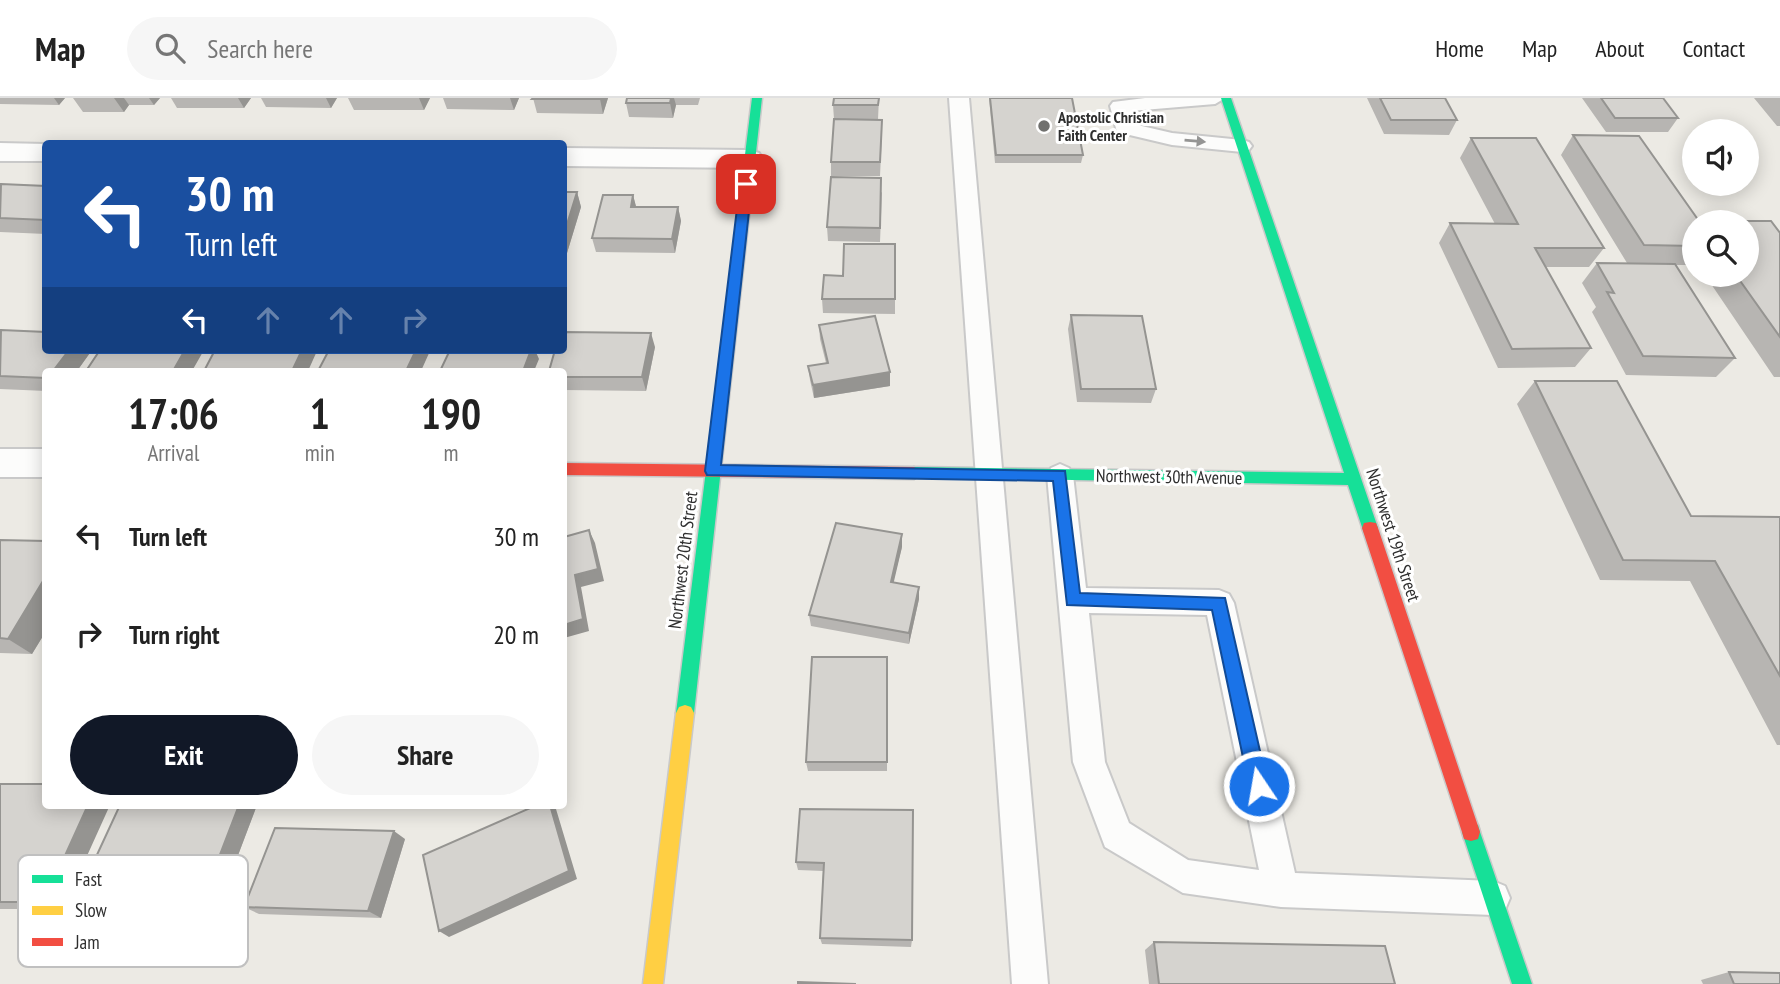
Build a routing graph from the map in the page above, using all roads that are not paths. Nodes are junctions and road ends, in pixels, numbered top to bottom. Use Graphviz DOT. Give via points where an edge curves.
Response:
graph roads {
  1 [pos="757,98"];
  2 [pos="959,98"];
  3 [pos="1215,98"];
  4 [pos="1226,98"];
  5 [pos="1242,145"];
  6 [pos="0,152"];
  7 [pos="42,152"];
  8 [pos="567,157"];
  9 [pos="749,159"];
  10 [pos="0,463"];
  11 [pos="42,463"];
  12 [pos="567,469"];
  13 [pos="713,471"];
  14 [pos="989,474"];
  15 [pos="1060,475"];
  16 [pos="1354,479"];
  17 [pos="1073,600"];
  18 [pos="1281,890"];
  19 [pos="1493,898"];
  20 [pos="653,984"];
  21 [pos="1030,984"];
  22 [pos="1522,984"];
  1 -- 9 [label="street, Northwest 20th Street"];
  2 -- 14 [label="lane"];
  3 -- 5 [label="lane, one-way" via="1120,106 1124,128 1172,139"];
  4 -- 5 [label="street, Northwest 19th Street"];
  5 -- 16 [label="street, Northwest 19th Street"];
  6 -- 7 [label="street"];
  8 -- 9 [label="street"];
  9 -- 13 [label="street, Northwest 20th Street"];
  10 -- 11 [label="street"];
  12 -- 13 [label="street, Northwest 30th Avenue"];
  13 -- 14 [label="street, Northwest 30th Avenue"];
  13 -- 20 [label="street, Northwest 20th Street"];
  14 -- 15 [label="street, Northwest 30th Avenue"];
  14 -- 21 [label="lane"];
  15 -- 16 [label="street, Northwest 30th Avenue"];
  15 -- 17 [label="lane"];
  16 -- 19 [label="street, Northwest 19th Street"];
  17 -- 18 [label="lane" via="1089,762 1117,835 1183,876"];
  17 -- 18 [label="lane" via="1219,603"];
  18 -- 19 [label="lane"];
  19 -- 22 [label="street, Northwest 19th Street"];
}
